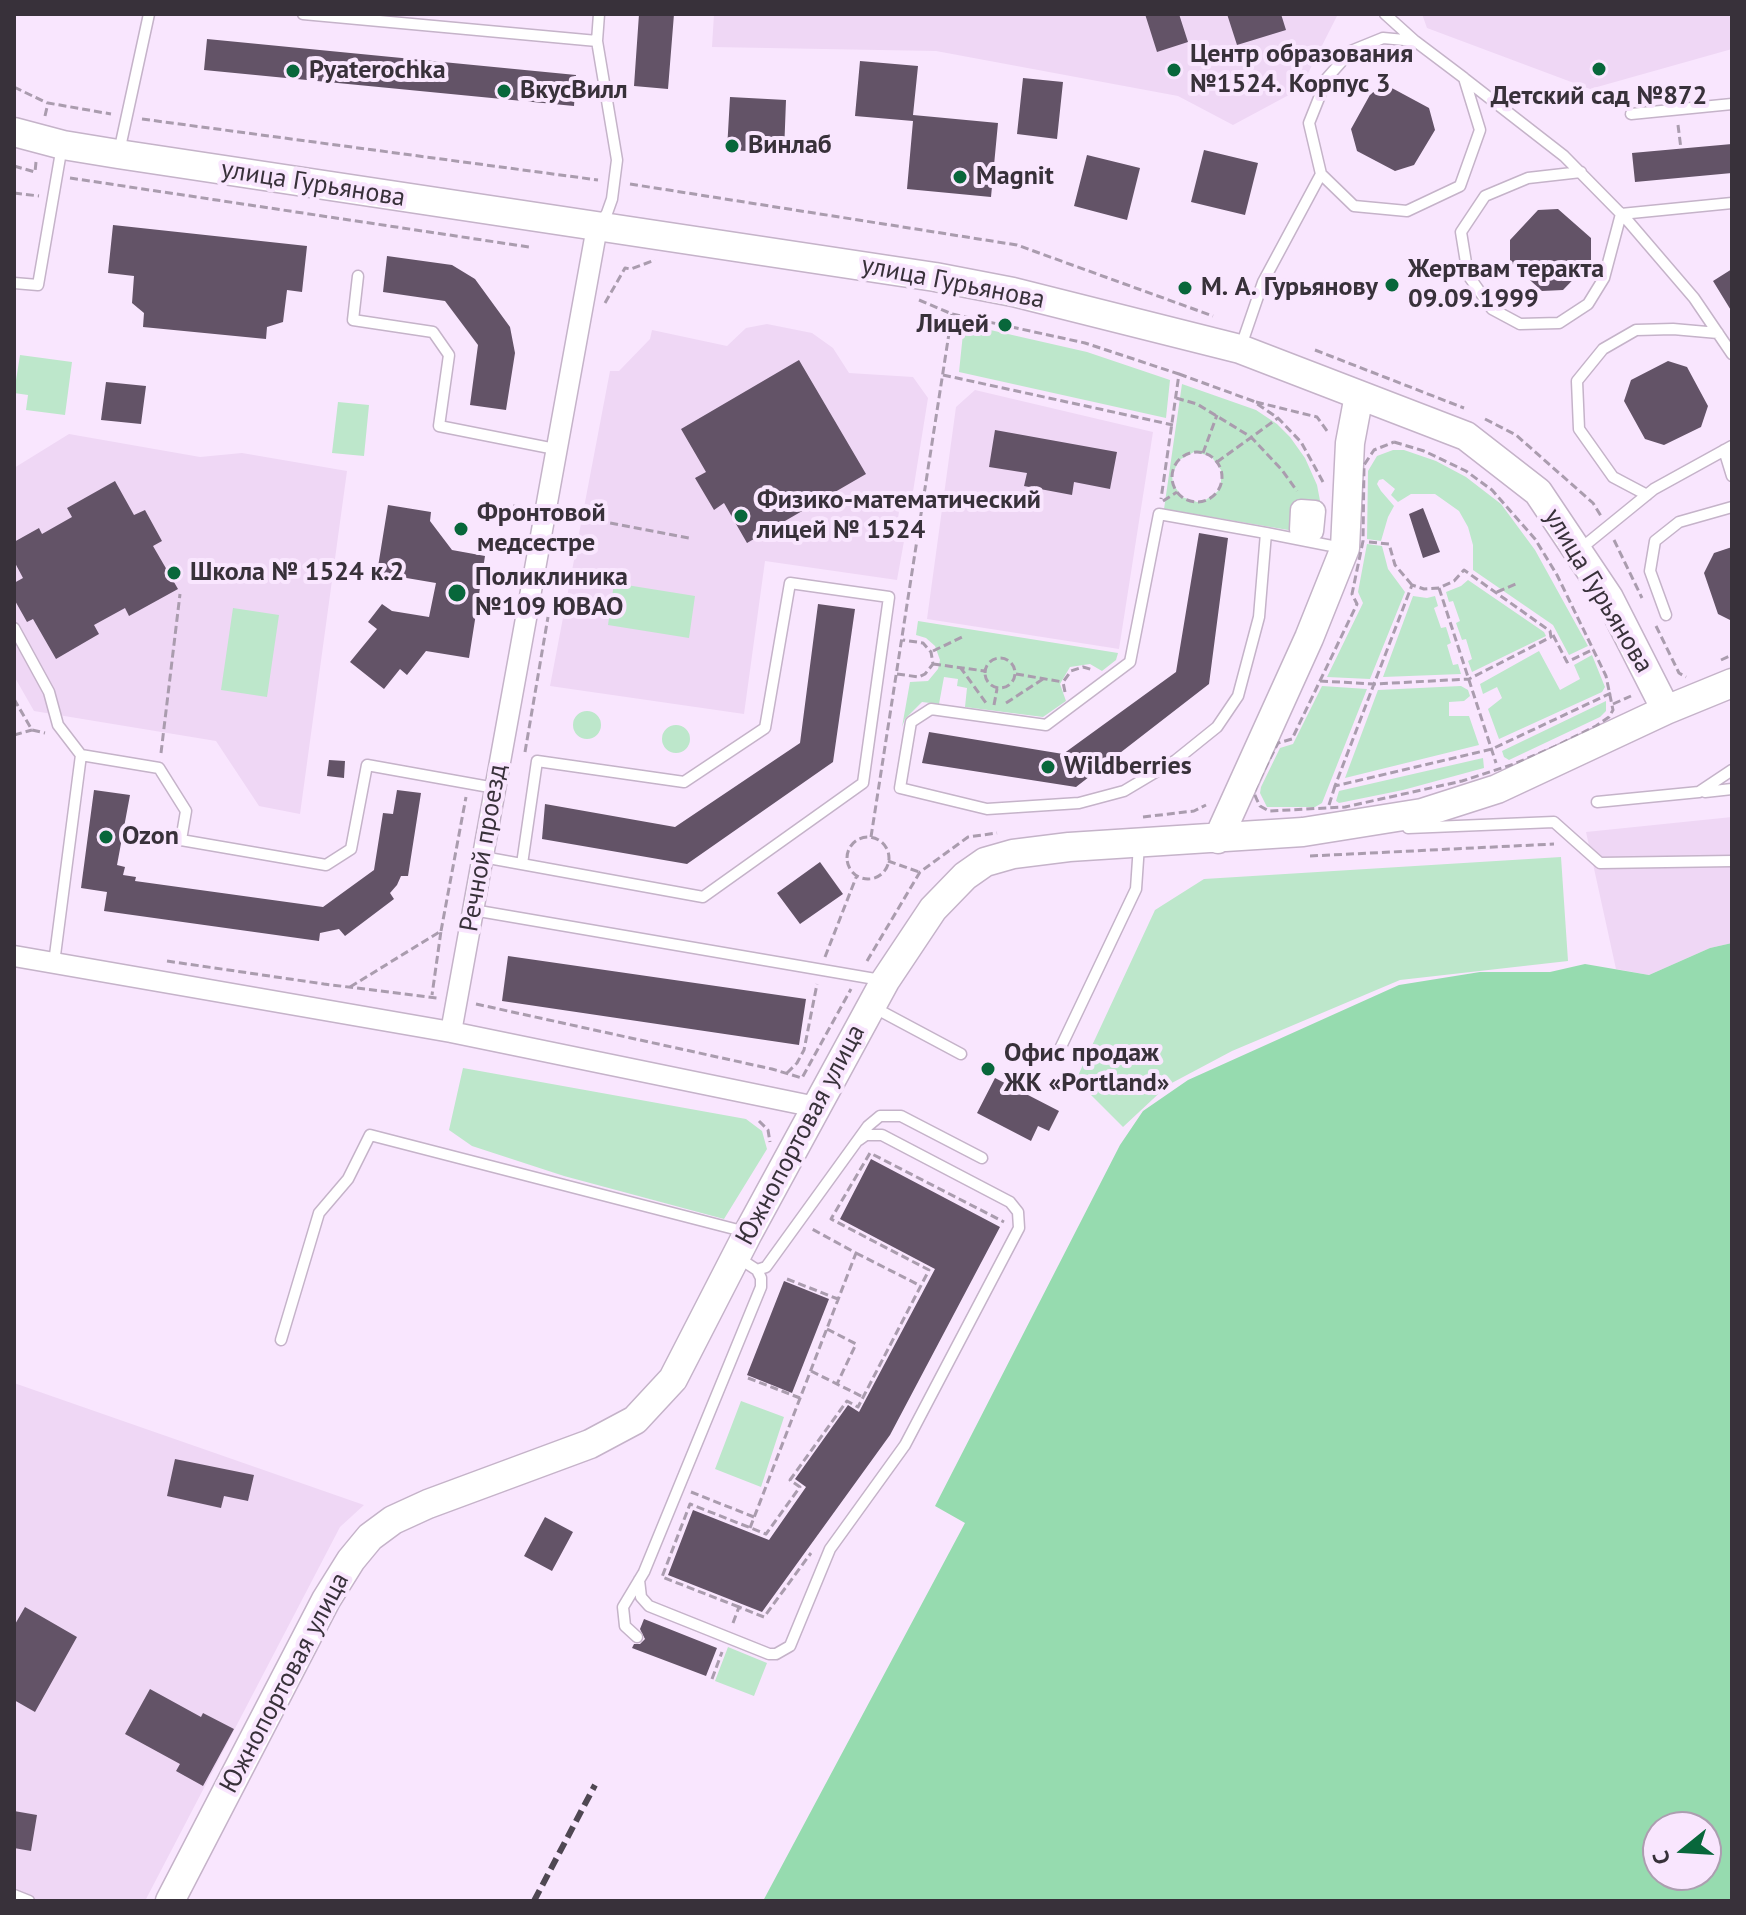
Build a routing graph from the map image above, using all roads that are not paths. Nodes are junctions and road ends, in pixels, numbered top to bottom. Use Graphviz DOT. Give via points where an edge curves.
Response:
graph roads {
  1 [pos="149,14"];
  2 [pos="303,14"];
  3 [pos="599,14"];
  4 [pos="1385,14"];
  5 [pos="597,41"];
  6 [pos="1417,43"];
  7 [pos="1464,78"];
  8 [pos="1732,104"];
  9 [pos="1631,114"];
  10 [pos="14,132"];
  11 [pos="63,145"];
  12 [pos="118,154"];
  13 [pos="1581,172"];
  14 [pos="1321,174"];
  15 [pos="1732,203"];
  16 [pos="1621,214"];
  17 [pos="597,227"];
  18 [pos="358,276"];
  19 [pos="14,283"];
  20 [pos="1718,333"];
  21 [pos="1240,349"];
  22 [pos="1732,354"];
  23 [pos="1359,395"];
  24 [pos="1728,448"];
  25 [pos="555,449"];
  26 [pos="1732,476"];
  27 [pos="1647,495"];
  28 [pos="1732,507"];
  29 [pos="1266,533"];
  30 [pos="1356,545"];
  31 [pos="1578,552"];
  32 [pos="1666,615"];
  33 [pos="14,628"];
  34 [pos="1732,683"];
  35 [pos="1666,710"];
  36 [pos="81,755"];
  37 [pos="1732,770"];
  38 [pos="495,788"];
  39 [pos="1732,789"];
  40 [pos="1699,792"];
  41 [pos="1597,802"];
  42 [pos="1218,839"];
  43 [pos="1139,843"];
  44 [pos="1305,844"];
  45 [pos="483,857"];
  46 [pos="1732,861"];
  47 [pos="522,864"];
  48 [pos="473,910"];
  49 [pos="14,956"];
  50 [pos="54,963"];
  51 [pos="885,981"];
  52 [pos="871,1006"];
  53 [pos="451,1032"];
  54 [pos="1058,1053"];
  55 [pos="961,1054"];
  56 [pos="816,1107"];
  57 [pos="859,1140"];
  58 [pos="982,1158"];
  59 [pos="747,1253"];
  60 [pos="281,1340"];
  61 [pos="639,1580"];
  62 [pos="637,1637"];
  63 [pos="14,1895"];
  64 [pos="29,1901"];
  65 [pos="170,1901"];
  1 -- 12 [label="lane"];
  2 -- 5 [label="lane"];
  3 -- 5 [label="lane"];
  4 -- 6 [label="lane"];
  5 -- 17 [label="lane" via="617,160 607,213"];
  6 -- 7 [label="lane"];
  6 -- 14 [label="lane" via="1383,38 1351,51 1327,78 1309,123"];
  7 -- 13 [label="lane"];
  7 -- 14 [label="lane" via="1480,130 1460,186 1407,211 1354,206"];
  8 -- 9 [label="lane"];
  10 -- 11 [label="main road, улица Гурьянова"];
  11 -- 12 [label="main road, улица Гурьянова"];
  11 -- 19 [label="lane" via="38,285"];
  12 -- 17 [label="main road, улица Гурьянова"];
  13 -- 16 [label="lane"];
  13 -- 16 [label="lane" via="1528,178 1485,196 1461,232 1468,275 1492,309 1520,324 1559,323 1588,304 1604,278"];
  14 -- 21 [label="lane" via="1263,282"];
  15 -- 16 [label="lane"];
  16 -- 20 [label="lane"];
  17 -- 21 [label="main road, улица Гурьянова" via="935,277"];
  17 -- 25 [label="street, Речной проезд"];
  18 -- 25 [label="lane" via="353,320 433,332 449,355 439,426"];
  20 -- 22 [label="lane"];
  20 -- 27 [label="lane" via="1636,330 1603,349 1577,381 1579,429 1613,477"];
  21 -- 23 [label="main road, улица Гурьянова"];
  23 -- 30 [label="main road" via="1350,443"];
  23 -- 31 [label="main road, улица Гурьянова" via="1466,436 1538,492"];
  24 -- 26 [label="lane"];
  24 -- 27 [label="lane"];
  25 -- 38 [label="street, Речной проезд"];
  27 -- 31 [label="lane"];
  28 -- 32 [label="lane" via="1679,522 1655,541 1650,571"];
  29 -- 29 [label="lane" via="1259,617 1238,696 1217,727 1176,760 1124,791 1079,803 987,809 900,788 911,722 931,709 1046,725 1130,662 1159,514"];
  29 -- 30 [label="lane"];
  30 -- 42 [label="main road"];
  31 -- 35 [label="main road, улица Гурьянова" via="1609,598"];
  33 -- 36 [label="lane" via="41,674 64,737"];
  34 -- 35 [label="main road"];
  35 -- 44 [label="main road, Южнопортовая улица" via="1497,789"];
  36 -- 38 [label="lane" via="159,768 186,811 181,840 326,865 351,849 367,765"];
  36 -- 50 [label="lane"];
  37 -- 40 [label="lane"];
  38 -- 45 [label="street, Речной проезд"];
  39 -- 40 [label="lane"];
  40 -- 41 [label="lane"];
  42 -- 43 [label="main road, Южнопортовая улица"];
  42 -- 44 [label="main road, Южнопортовая улица"];
  43 -- 51 [label="main road, Южнопортовая улица" via="1069,847 985,862 933,909"];
  43 -- 54 [label="lane" via="1136,889"];
  44 -- 46 [label="lane" via="1554,822 1600,863"];
  45 -- 47 [label="lane"];
  45 -- 48 [label="street, Речной проезд"];
  47 -- 47 [label="lane" via="537,761 684,782 765,728 790,583 889,597 863,783 703,897"];
  48 -- 51 [label="lane"];
  48 -- 53 [label="street, Речной проезд"];
  49 -- 50 [label="street"];
  50 -- 53 [label="street"];
  51 -- 52 [label="main road, Южнопортовая улица"];
  52 -- 55 [label="lane"];
  52 -- 56 [label="main road, Южнопортовая улица"];
  53 -- 56 [label="street"];
  56 -- 59 [label="main road, Южнопортовая улица"];
  57 -- 58 [label="lane" via="873,1120 896,1114"];
  57 -- 59 [label="lane" via="766,1267"];
  57 -- 61 [label="lane" via="882,1135 1010,1202 1018,1212 1019,1228 905,1445 830,1549 790,1646 769,1654 649,1606 641,1597"];
  59 -- 60 [label="lane" via="370,1135 348,1179 319,1213"];
  59 -- 61 [label="lane" via="761,1287"];
  59 -- 65 [label="main road, Южнопортовая улица" via="673,1379 635,1420 590,1444 428,1504 370,1537 326,1600"];
  61 -- 62 [label="lane" via="622,1614 625,1626"];
  63 -- 64 [label="lane"];
}
